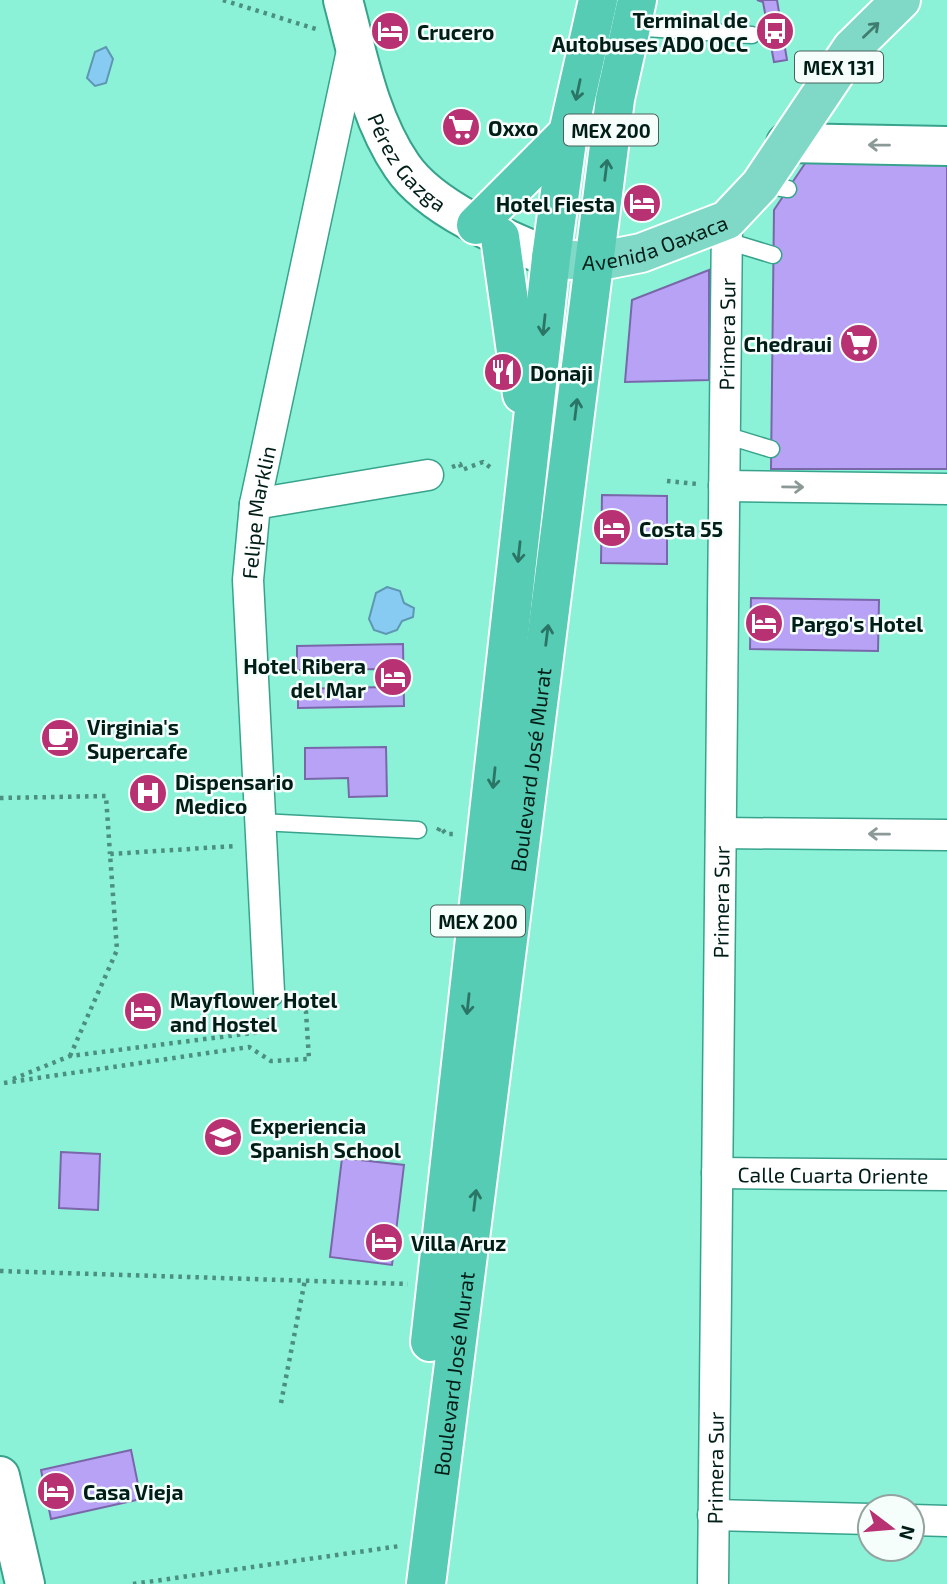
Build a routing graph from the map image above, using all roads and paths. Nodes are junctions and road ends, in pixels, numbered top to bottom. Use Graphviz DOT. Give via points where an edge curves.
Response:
graph roads {
  1 [pos="223,0"];
  2 [pos="343,0"];
  3 [pos="357,0"];
  4 [pos="598,0"];
  5 [pos="901,0"];
  6 [pos="634,14"];
  7 [pos="752,35"];
  8 [pos="354,41"];
  9 [pos="568,133"];
  10 [pos="786,143"];
  11 [pos="947,146"];
  12 [pos="488,231"];
  13 [pos="727,231"];
  14 [pos="773,255"];
  15 [pos="551,258"];
  16 [pos="595,262"];
  17 [pos="725,435"];
  18 [pos="530,449"];
  19 [pos="771,449"];
  20 [pos="494,470"];
  21 [pos="428,475"];
  22 [pos="724,486"];
  23 [pos="947,489"];
  24 [pos="255,504"];
  25 [pos="0,798"];
  26 [pos="418,830"];
  27 [pos="721,832"];
  28 [pos="261,833"];
  29 [pos="947,835"];
  30 [pos="110,854"];
  31 [pos="269,1000"];
  32 [pos="70,1056"];
  33 [pos="2,1083"];
  34 [pos="717,1173"];
  35 [pos="947,1175"];
  36 [pos="0,1271"];
  37 [pos="305,1280"];
  38 [pos="437,1285"];
  39 [pos="281,1402"];
  40 [pos="0,1476"];
  41 [pos="713,1515"];
  42 [pos="856,1519"];
  43 [pos="926,1520"];
  44 [pos="947,1521"];
  45 [pos="407,1545"];
  46 [pos="26,1584"];
  47 [pos="133,1584"];
  48 [pos="402,1584"];
  49 [pos="426,1584"];
  50 [pos="713,1584"];
  1 -- 8 [label="path"];
  2 -- 8 [label="street, Pérez Gazga"];
  3 -- 8 [label="street, Felipe Marklin"];
  4 -- 9 [label="highway, Boulevard José Murat / MEX 200, one-way"];
  10 -- 5 [label="main road, Avenida Oaxaca / MEX 131, one-way" via="852,48"];
  6 -- 7 [label="lane"];
  16 -- 6 [label="highway, Boulevard José Murat / MEX 200, one-way" via="615,99"];
  8 -- 12 [label="street, Pérez Gazga" via="382,132 404,169 444,205"];
  8 -- 24 [label="street, Felipe Marklin"];
  9 -- 12 [label="highway"];
  9 -- 15 [label="highway, Boulevard José Murat / MEX 200"];
  11 -- 10 [label="street, one-way"];
  10 -- 13 [label="main road, Avenida Oaxaca / MEX 131" via="774,187"];
  12 -- 15 [label="street, Pérez Gazga"];
  12 -- 18 [label="highway"];
  13 -- 14 [label="lane"];
  13 -- 16 [label="main road, Avenida Oaxaca / MEX 131"];
  13 -- 17 [label="street, Primera Sur"];
  15 -- 16 [label="main road, Avenida Oaxaca / MEX 131"];
  15 -- 18 [label="highway, Boulevard José Murat / MEX 200, one-way"];
  49 -- 16 [label="highway, Boulevard José Murat / MEX 200, one-way"];
  17 -- 19 [label="lane"];
  17 -- 22 [label="street, Primera Sur"];
  18 -- 38 [label="highway, Boulevard José Murat / MEX 200, one-way"];
  20 -- 21 [label="path" via="483,463 462,470 460,464"];
  21 -- 24 [label="street"];
  22 -- 23 [label="street, one-way"];
  22 -- 27 [label="street, Primera Sur"];
  24 -- 28 [label="street, Felipe Marklin" via="248,580"];
  25 -- 30 [label="path" via="106,796"];
  26 -- 28 [label="lane"];
  29 -- 27 [label="street, one-way"];
  27 -- 34 [label="street, Primera Sur"];
  28 -- 30 [label="path"];
  28 -- 31 [label="street, Felipe Marklin"];
  30 -- 32 [label="path" via="117,950"];
  31 -- 32 [label="path" via="269,1031"];
  31 -- 33 [label="path" via="306,1012 309,1059 271,1061 249,1047"];
  32 -- 33 [label="path"];
  34 -- 35 [label="street, Calle Cuarta Oriente"];
  34 -- 41 [label="street, Primera Sur"];
  36 -- 37 [label="path"];
  37 -- 38 [label="path"];
  37 -- 39 [label="path"];
  38 -- 45 [label="highway, Boulevard José Murat / MEX 200"];
  40 -- 46 [label="street"];
  41 -- 42 [label="street"];
  41 -- 50 [label="street, Primera Sur"];
  43 -- 44 [label="street"];
  45 -- 47 [label="path"];
  45 -- 48 [label="highway, Boulevard José Murat / MEX 200"];
}
